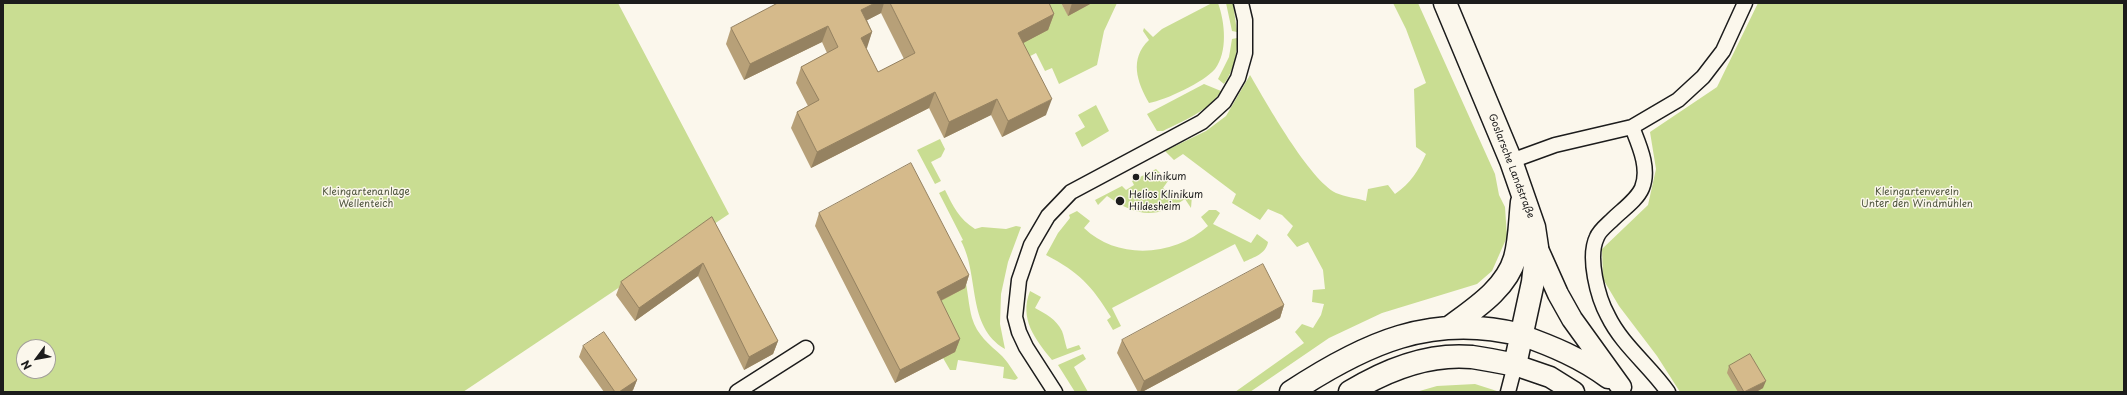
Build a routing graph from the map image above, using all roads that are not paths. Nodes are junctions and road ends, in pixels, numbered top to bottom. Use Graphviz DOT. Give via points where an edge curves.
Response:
graph roads {
  1 [pos="1241,3"];
  2 [pos="1445,3"];
  3 [pos="1745,3"];
  4 [pos="1632,127"];
  5 [pos="1511,162"];
  6 [pos="1523,193"];
  7 [pos="1537,247"];
  8 [pos="1450,327"];
  9 [pos="1521,335"];
  10 [pos="806,348"];
  11 [pos="1515,365"];
  12 [pos="1623,390"];
  13 [pos="737,392"];
  14 [pos="1055,392"];
  15 [pos="1291,392"];
  16 [pos="1350,392"];
  17 [pos="1508,392"];
  18 [pos="1574,392"];
  19 [pos="1668,392"];
  1 -- 14 [label="street" via="1246,20 1244,59 1234,87 1218,109 1202,122 1071,192 1056,206 1031,245 1019,280 1015,317 1026,347"];
  2 -- 5 [label="main road, Goslarsche Landstraße"];
  3 -- 4 [label="street" via="1723,51 1703,77 1678,100"];
  4 -- 5 [label="street" via="1555,145"];
  4 -- 19 [label="street" via="1645,170 1642,188 1596,237 1595,280 1608,317 1622,339"];
  5 -- 6 [label="main road, Goslarsche Landstraße"];
  6 -- 7 [label="main road, Goslarsche Landstraße" via="1534,227"];
  6 -- 8 [label="main road" via="1515,259 1500,284"];
  7 -- 9 [label="main road, Goslarsche Landstraße" via="1534,282"];
  7 -- 12 [label="main road" via="1572,319"];
  8 -- 9 [label="main road" via="1475,326"];
  8 -- 15 [label="main road" via="1401,336 1376,345 1333,366"];
  9 -- 11 [label="main road, Goslarsche Landstraße"];
  9 -- 12 [label="main road" via="1591,365"];
  10 -- 13 [label="street"];
  11 -- 16 [label="main road" via="1472,357 1426,361 1383,374"];
  11 -- 17 [label="street"];
  11 -- 18 [label="main road" via="1550,377"];
}
